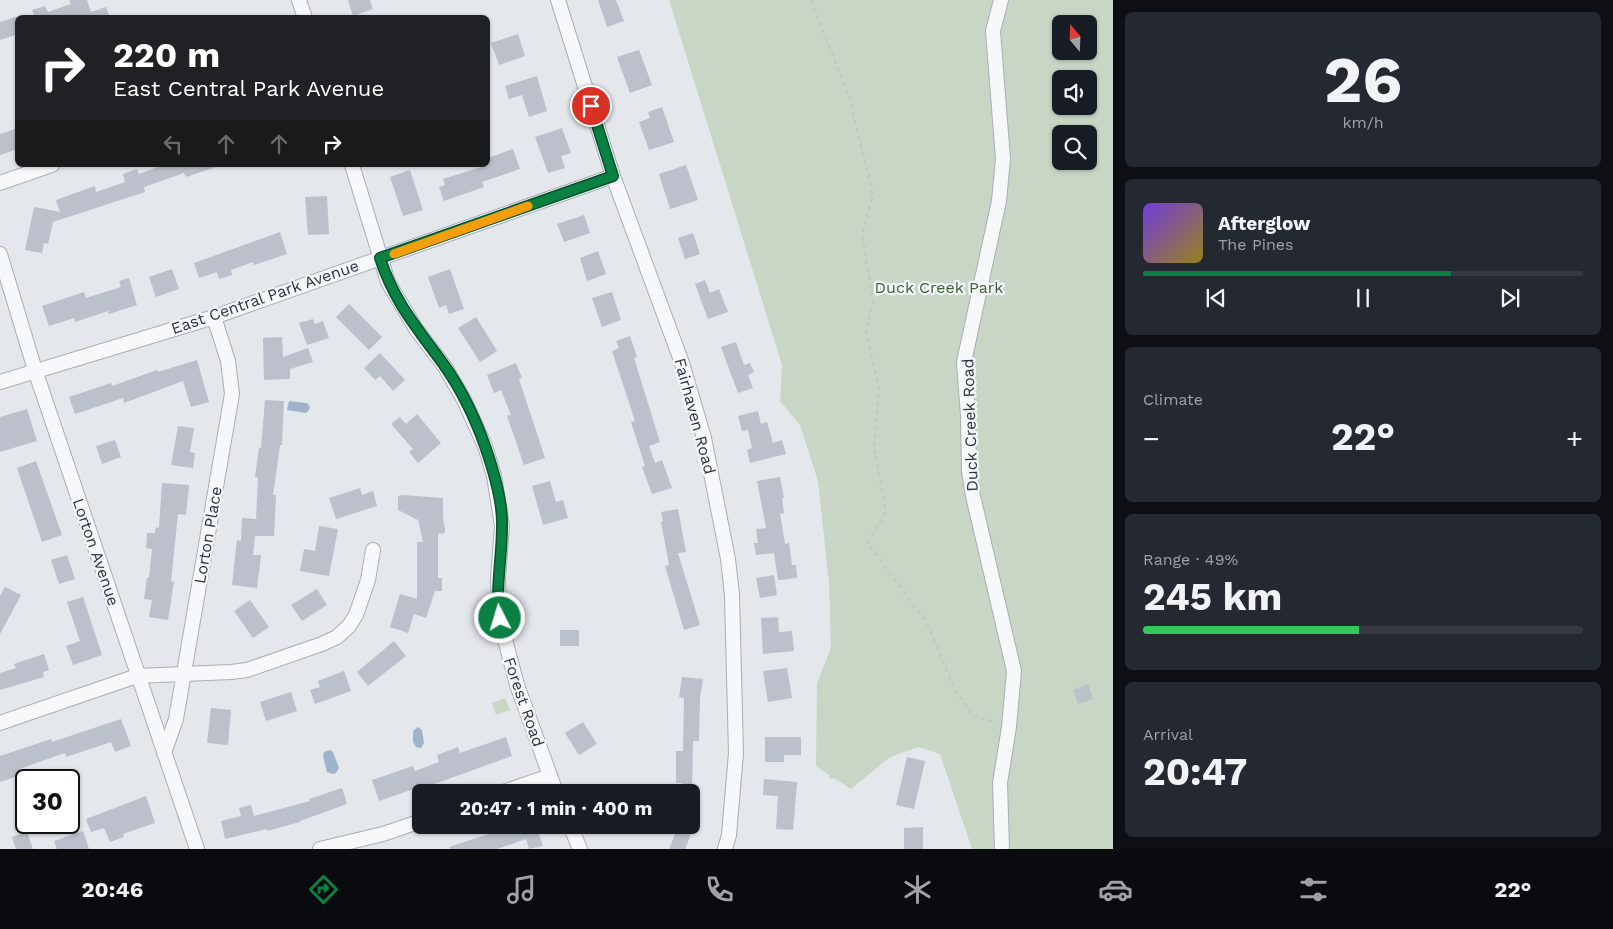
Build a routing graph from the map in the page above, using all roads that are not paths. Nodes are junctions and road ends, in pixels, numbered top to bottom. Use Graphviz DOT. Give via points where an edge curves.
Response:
graph roads {
  1 [pos="299,0"];
  2 [pos="558,0"];
  3 [pos="1001,0"];
  4 [pos="303,15"];
  5 [pos="46,167"];
  6 [pos="353,167"];
  7 [pos="613,176"];
  8 [pos="0,183"];
  9 [pos="0,254"];
  10 [pos="380,258"];
  11 [pos="214,317"];
  12 [pos="35,370"];
  13 [pos="0,382"];
  14 [pos="373,550"];
  15 [pos="184,674"];
  16 [pos="138,676"];
  17 [pos="0,723"];
  18 [pos="164,753"];
  19 [pos="550,776"];
  20 [pos="526,784"];
  21 [pos="553,784"];
  22 [pos="412,824"];
  23 [pos="574,834"];
  24 [pos="197,849"];
  25 [pos="320,849"];
  26 [pos="580,849"];
  27 [pos="725,849"];
  28 [pos="1002,849"];
  1 -- 4 [label="street"];
  2 -- 7 [label="street, Fairhaven Road"];
  3 -- 28 [label="street, Duck Creek Road" via="993,31 1003,160 999,201 964,362 972,496 1014,671 1000,783"];
  5 -- 8 [label="street"];
  6 -- 10 [label="street, Forest Road"];
  7 -- 10 [label="street, East Central Park Avenue"];
  7 -- 27 [label="street, Fairhaven Road" via="682,363 704,438 728,559 732,595 736,753"];
  9 -- 12 [label="street, Lorton Avenue"];
  10 -- 11 [label="street, East Central Park Avenue"];
  10 -- 19 [label="street, Forest Road" via="388,282 416,330 445,367 485,446 494,476 502,526 498,578 502,628 517,685"];
  11 -- 12 [label="street, East Central Park Avenue"];
  11 -- 15 [label="street, Lorton Place" via="228,361 232,394"];
  12 -- 13 [label="street, East Central Park Avenue"];
  12 -- 16 [label="street, Lorton Avenue"];
  14 -- 15 [label="street" via="368,580 356,615 337,637 247,670"];
  15 -- 16 [label="street"];
  15 -- 18 [label="street, Lorton Place" via="176,718"];
  16 -- 17 [label="street"];
  16 -- 18 [label="street, Lorton Avenue"];
  18 -- 24 [label="street, Lorton Avenue"];
  19 -- 20 [label="street"];
  19 -- 21 [label="street, Forest Road"];
  22 -- 25 [label="street"];
  23 -- 26 [label="street"];
}
